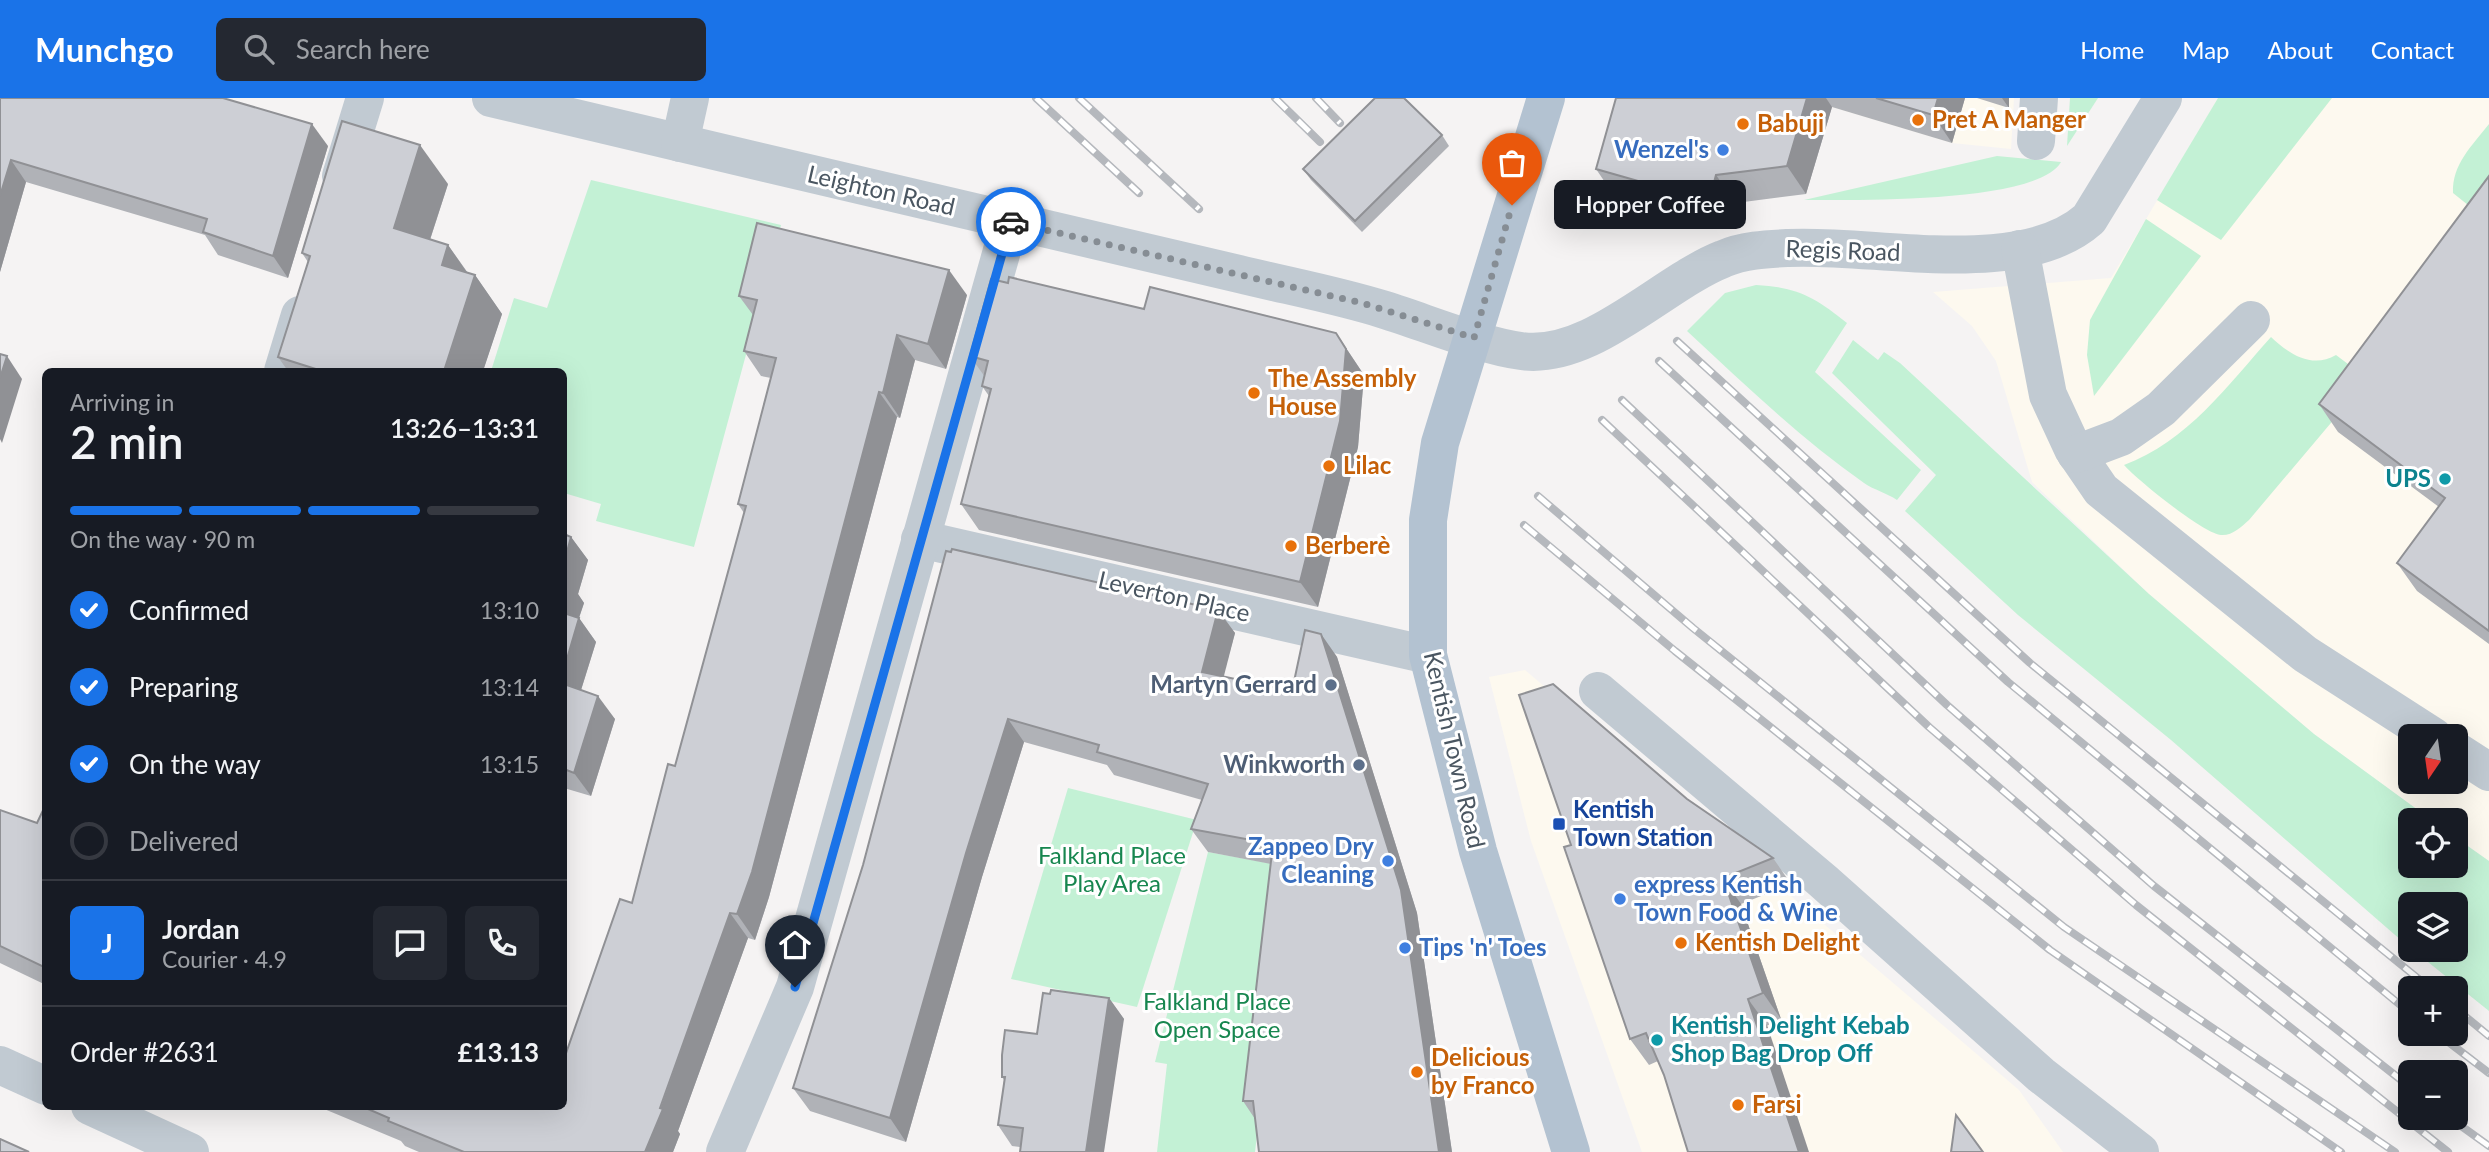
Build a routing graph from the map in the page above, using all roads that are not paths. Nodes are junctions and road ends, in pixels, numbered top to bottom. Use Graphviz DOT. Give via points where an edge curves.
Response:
graph roads {
  1 [pos="365,98"];
  2 [pos="491,98"];
  3 [pos="691,98"];
  4 [pos="1546,98"];
  5 [pos="2039,98"];
  6 [pos="2163,98"];
  7 [pos="2036,141"];
  8 [pos="680,144"];
  9 [pos="330,215"];
  10 [pos="1010,222"];
  11 [pos="2020,249"];
  12 [pos="310,280"];
  13 [pos="2251,320"];
  14 [pos="1474,338"];
  15 [pos="284,368"];
  16 [pos="2076,454"];
  17 [pos="920,539"];
  18 [pos="1428,655"];
  19 [pos="1598,691"];
  20 [pos="2414,724"];
  21 [pos="2468,758"];
  22 [pos="2489,772"];
  23 [pos="0,1065"];
  24 [pos="2041,1075"];
  25 [pos="42,1084"];
  26 [pos="99,1110"];
  27 [pos="1577,1149"];
  28 [pos="190,1152"];
  29 [pos="725,1152"];
  30 [pos="2102,1152"];
  31 [pos="2140,1152"];
  1 -- 9 [label="street"];
  2 -- 8 [label="street, Leighton Road"];
  3 -- 8 [label="street"];
  4 -- 14 [label="main road, Kentish Town Road"];
  5 -- 7 [label="street"];
  6 -- 11 [label="street, Regis Road" via="2089,219 2066,235"];
  8 -- 10 [label="street, Leighton Road"];
  10 -- 14 [label="street, Leighton Road" via="1362,303"];
  10 -- 17 [label="street"];
  11 -- 14 [label="street, Regis Road" via="1917,254 1792,248 1749,251 1721,259 1595,336 1523,352"];
  11 -- 16 [label="street" via="2048,395"];
  12 -- 15 [label="street"];
  13 -- 16 [label="street" via="2161,410 2121,437"];
  14 -- 18 [label="main road, Kentish Town Road" via="1440,443 1432,489"];
  16 -- 20 [label="street" via="2101,490 2305,654"];
  17 -- 18 [label="street, Leverton Place"];
  17 -- 29 [label="street" via="795,987"];
  18 -- 27 [label="main road, Kentish Town Road" via="1478,850"];
  19 -- 24 [label="street" via="1823,881"];
  21 -- 22 [label="street"];
  23 -- 25 [label="street"];
  24 -- 30 [label="street"];
  24 -- 31 [label="street"];
  26 -- 28 [label="street"];
}
